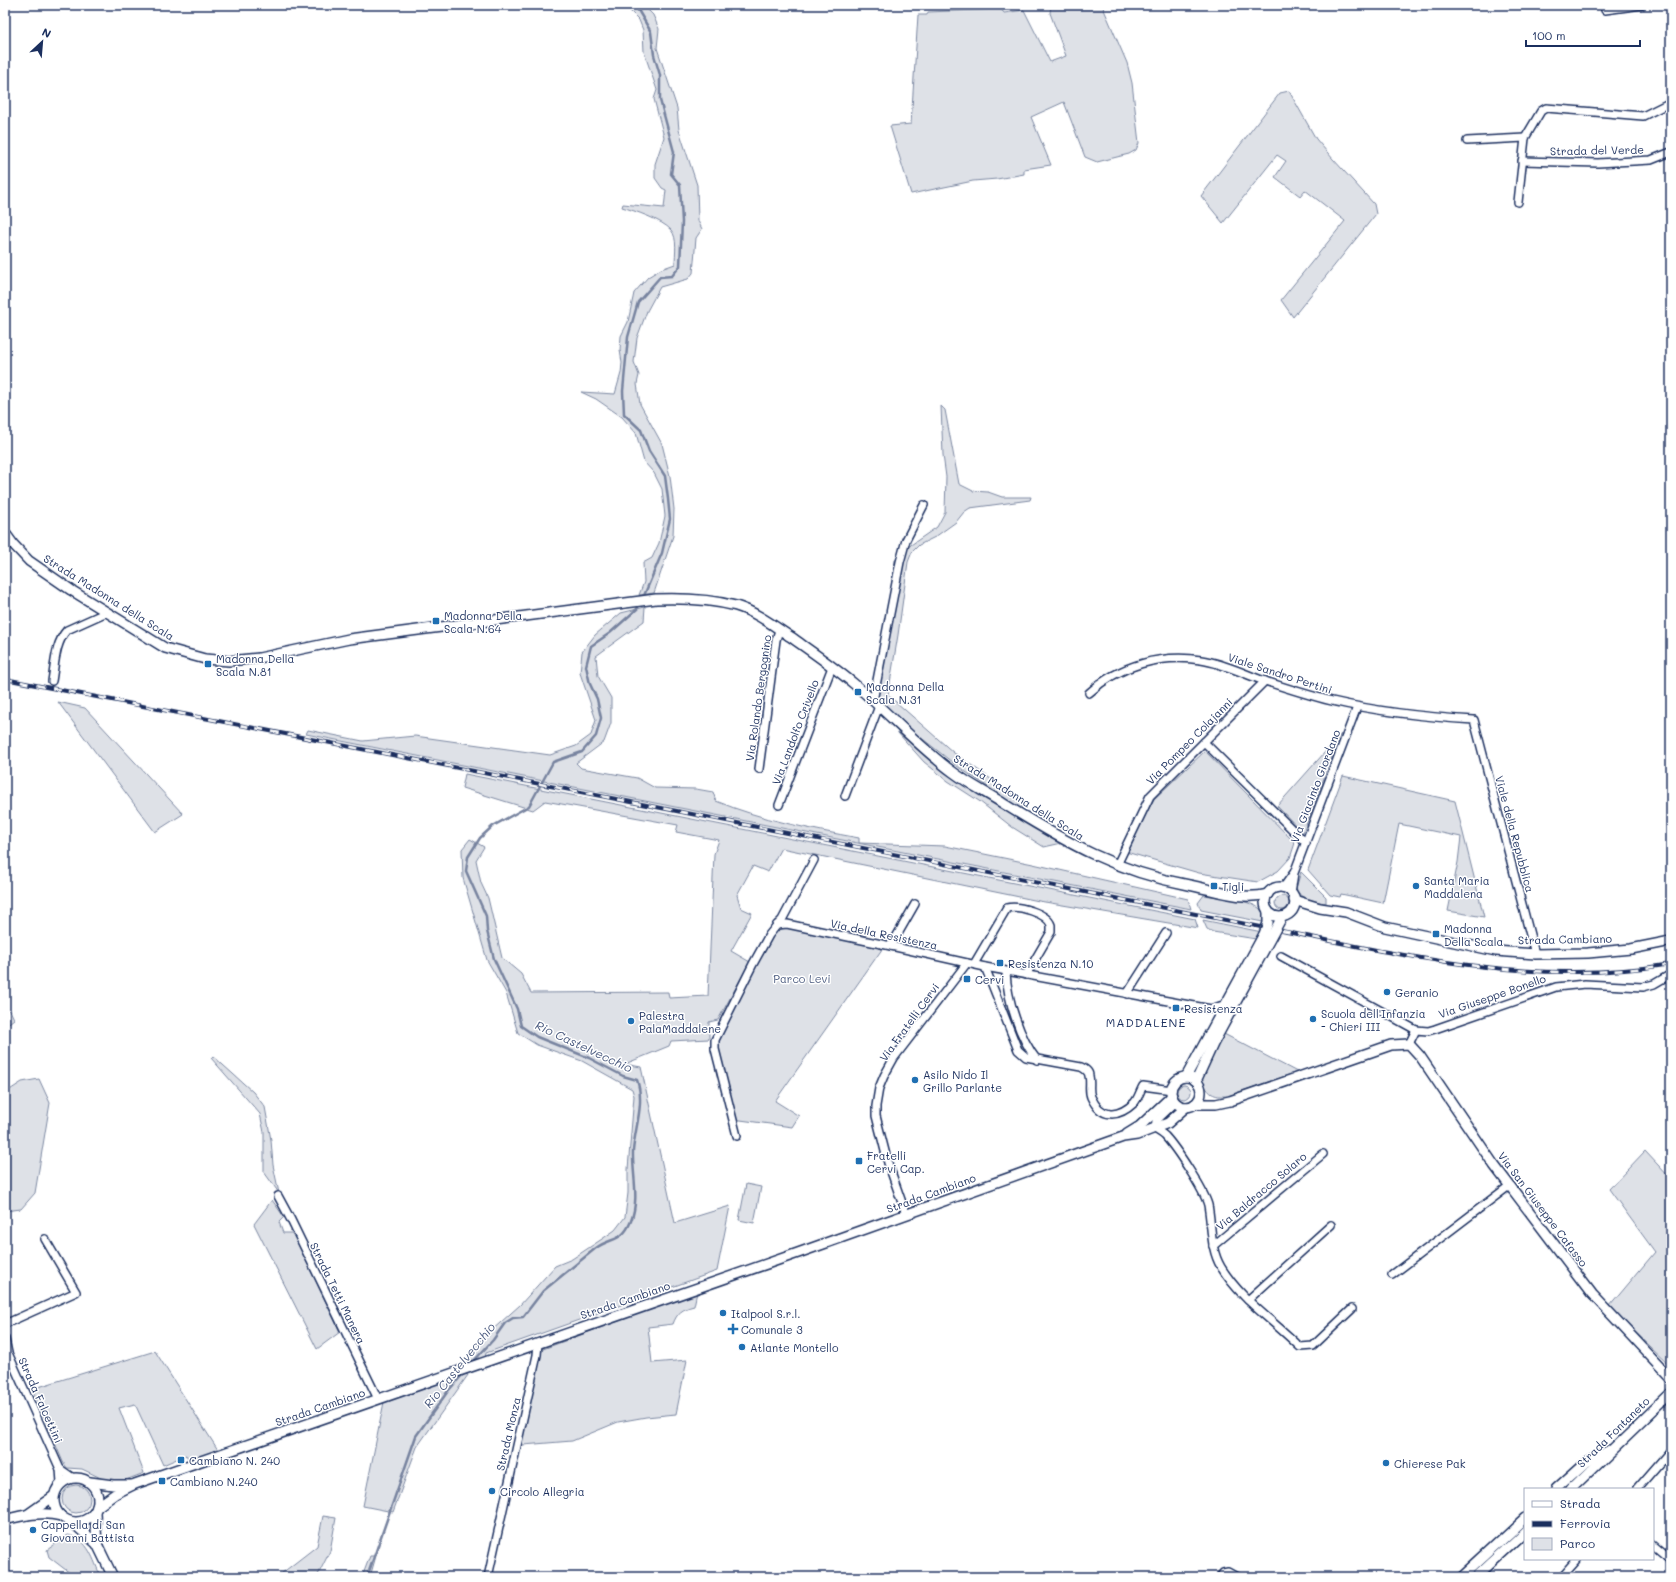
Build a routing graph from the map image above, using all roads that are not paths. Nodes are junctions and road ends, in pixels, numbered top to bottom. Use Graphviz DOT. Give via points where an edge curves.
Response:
graph roads {
  1 [pos="1642,5"];
  2 [pos="1605,10"];
  3 [pos="1671,102"];
  4 [pos="1525,138"];
  5 [pos="1467,141"];
  6 [pos="1671,152"];
  7 [pos="1522,161"];
  8 [pos="1518,202"];
  9 [pos="924,505"];
  10 [pos="5,533"];
  11 [pos="107,612"];
  12 [pos="780,630"];
  13 [pos="832,666"];
  14 [pos="52,681"];
  15 [pos="1265,681"];
  16 [pos="1089,693"];
  17 [pos="876,704"];
  18 [pos="1357,707"];
  19 [pos="1474,720"];
  20 [pos="1204,742"];
  21 [pos="759,769"];
  22 [pos="845,796"];
  23 [pos="779,805"];
  24 [pos="1306,843"];
  25 [pos="814,860"];
  26 [pos="1117,865"];
  27 [pos="1268,894"];
  28 [pos="1289,894"];
  29 [pos="1249,897"];
  30 [pos="915,904"];
  31 [pos="1320,908"];
  32 [pos="1267,910"];
  33 [pos="1292,911"];
  34 [pos="1282,917"];
  35 [pos="777,925"];
  36 [pos="1166,933"];
  37 [pos="1671,941"];
  38 [pos="891,946"];
  39 [pos="1535,954"];
  40 [pos="1280,956"];
  41 [pos="971,964"];
  42 [pos="984,967"];
  43 [pos="1006,972"];
  44 [pos="1671,974"];
  45 [pos="1026,975"];
  46 [pos="1127,994"];
  47 [pos="1226,1004"];
  48 [pos="1211,1009"];
  49 [pos="1213,1027"];
  50 [pos="1416,1030"];
  51 [pos="1409,1044"];
  52 [pos="1037,1060"];
  53 [pos="1186,1077"];
  54 [pos="1196,1081"];
  55 [pos="1201,1092"];
  56 [pos="1173,1096"];
  57 [pos="1216,1104"];
  58 [pos="1191,1106"];
  59 [pos="1155,1129"];
  60 [pos="737,1136"];
  61 [pos="1123,1137"];
  62 [pos="1323,1154"];
  63 [pos="1509,1186"];
  64 [pos="278,1196"];
  65 [pos="906,1214"];
  66 [pos="1331,1225"];
  67 [pos="45,1239"];
  68 [pos="1213,1246"];
  69 [pos="1392,1275"];
  70 [pos="1248,1300"];
  71 [pos="1352,1309"];
  72 [pos="5,1324"];
  73 [pos="5,1339"];
  74 [pos="538,1343"];
  75 [pos="1671,1378"];
  76 [pos="1671,1393"];
  77 [pos="378,1400"];
  78 [pos="1615,1447"];
  79 [pos="1671,1450"];
  80 [pos="60,1469"];
  81 [pos="73,1478"];
  82 [pos="90,1482"];
  83 [pos="61,1483"];
  84 [pos="135,1484"];
  85 [pos="1557,1488"];
  86 [pos="1572,1488"];
  87 [pos="1638,1488"];
  88 [pos="54,1496"];
  89 [pos="96,1510"];
  90 [pos="27,1514"];
  91 [pos="61,1516"];
  92 [pos="1524,1519"];
  93 [pos="5,1520"];
  94 [pos="72,1522"];
  95 [pos="1524,1533"];
  96 [pos="97,1544"];
  97 [pos="1654,1544"];
  98 [pos="1671,1558"];
  99 [pos="1576,1560"];
  100 [pos="113,1577"];
  101 [pos="488,1577"];
  102 [pos="1220,1577"];
  103 [pos="1237,1577"];
  104 [pos="1461,1577"];
  105 [pos="1475,1577"];
  106 [pos="1561,1577"];
  1 -- 2 [label="street"];
  3 -- 4 [label="street" via="1643,116 1546,108 1541,111"];
  4 -- 5 [label="street"];
  4 -- 7 [label="street"];
  6 -- 7 [label="street, Strada del Verde" via="1651,160 1598,163"];
  7 -- 8 [label="street"];
  9 -- 17 [label="street" via="906,540 900,562"];
  10 -- 11 [label="main road, Strada Madonna della Scala" via="12,544 44,573"];
  11 -- 12 [label="main road, Strada Madonna della Scala" via="165,648 205,659 229,661 259,658 376,635 678,598 736,606 752,612"];
  11 -- 14 [label="street" via="67,630 62,635"];
  12 -- 13 [label="main road, Strada Madonna della Scala"];
  12 -- 21 [label="street, Via Rolando Bergognino" via="776,640"];
  13 -- 17 [label="main road, Strada Madonna della Scala"];
  13 -- 23 [label="street, Via Landolfo Crivello"];
  15 -- 16 [label="street, Viale Sandro Pertini" via="1213,663 1190,659 1167,660 1142,663 1122,670 1102,681"];
  15 -- 18 [label="street, Viale Sandro Pertini"];
  15 -- 20 [label="street, Via Pompeo Colajanni"];
  17 -- 22 [label="street"];
  17 -- 26 [label="main road, Strada Madonna della Scala" via="953,772 1064,841"];
  18 -- 19 [label="street, Viale Sandro Pertini" via="1410,716"];
  18 -- 24 [label="street, Via Giacinto Giordano"];
  19 -- 39 [label="street, Viale della Repubblica"];
  20 -- 24 [label="street"];
  20 -- 26 [label="street, Via Pompeo Colajanni" via="1150,796"];
  24 -- 28 [label="street, Via Giacinto Giordano" via="1294,872"];
  25 -- 35 [label="street"];
  26 -- 29 [label="main road, Strada Madonna della Scala" via="1164,880"];
  27 -- 28 [label="main road" via="1275,889"];
  27 -- 29 [label="main road"];
  27 -- 32 [label="main road"];
  28 -- 31 [label="main road, Strada Cambiano"];
  28 -- 33 [label="main road"];
  29 -- 32 [label="main road"];
  30 -- 38 [label="street"];
  31 -- 33 [label="main road, Strada Cambiano"];
  31 -- 39 [label="main road, Strada Cambiano" via="1346,912 1412,934 1496,951"];
  32 -- 34 [label="main road" via="1272,915"];
  32 -- 47 [label="main road" via="1268,923 1264,934"];
  33 -- 34 [label="main road"];
  34 -- 54 [label="main road" via="1213,1044"];
  35 -- 38 [label="street, Via della Resistenza" via="788,924"];
  35 -- 60 [label="street" via="769,935 715,1040 715,1049"];
  36 -- 46 [label="street"];
  37 -- 39 [label="main road, Strada Cambiano" via="1612,951"];
  38 -- 41 [label="street, Via della Resistenza"];
  40 -- 50 [label="street"];
  41 -- 42 [label="street, Via della Resistenza"];
  41 -- 45 [label="street, Via Fratelli Cervi" via="1007,908 1021,907 1046,918 1051,925 1051,932"];
  41 -- 65 [label="street, Via Fratelli Cervi" via="894,1058 879,1088 876,1116 888,1163"];
  42 -- 43 [label="street, Via della Resistenza"];
  42 -- 52 [label="street" via="1018,1050 1026,1057"];
  43 -- 45 [label="street, Via della Resistenza"];
  43 -- 52 [label="street" via="1006,985 1015,1016 1028,1049"];
  44 -- 50 [label="street, Via Giuseppe Bonello" via="1643,987 1591,984 1556,987 1435,1029"];
  45 -- 46 [label="street, Via della Resistenza"];
  46 -- 48 [label="street, Via della Resistenza"];
  47 -- 48 [label="street, Via della Resistenza"];
  47 -- 49 [label="main road"];
  48 -- 49 [label="street"];
  49 -- 53 [label="main road"];
  50 -- 51 [label="street"];
  51 -- 57 [label="main road" via="1392,1045"];
  51 -- 63 [label="main road, Via San Giuseppe Cafasso" via="1420,1056"];
  52 -- 56 [label="street" via="1086,1070 1090,1075 1090,1096 1098,1109 1106,1114 1118,1114 1134,1102 1142,1086"];
  53 -- 54 [label="main road"];
  53 -- 56 [label="main road" via="1175,1083"];
  54 -- 55 [label="main road"];
  55 -- 57 [label="main road"];
  55 -- 58 [label="main road" via="1200,1099"];
  56 -- 58 [label="main road"];
  56 -- 59 [label="street" via="1156,1121"];
  56 -- 61 [label="main road, Strada Cambiano" via="1140,1126"];
  57 -- 58 [label="main road"];
  58 -- 59 [label="main road, Strada Cambiano"];
  59 -- 61 [label="main road, Strada Cambiano"];
  59 -- 68 [label="street" via="1164,1134 1200,1186 1207,1204"];
  61 -- 65 [label="main road, Strada Cambiano"];
  62 -- 68 [label="street, Via Baldracco Solaro"];
  63 -- 69 [label="street"];
  63 -- 75 [label="main road, Via San Giuseppe Cafasso" via="1592,1294"];
  64 -- 77 [label="street, Strada Tetti Manera"];
  65 -- 74 [label="main road, Strada Cambiano"];
  66 -- 70 [label="street"];
  67 -- 72 [label="street" via="76,1292"];
  68 -- 70 [label="street" via="1220,1266"];
  70 -- 71 [label="street" via="1300,1346 1313,1346"];
  73 -- 80 [label="street, Strada Falcettini" via="8,1353"];
  74 -- 77 [label="main road, Strada Cambiano"];
  74 -- 101 [label="street, Strada Monza"];
  76 -- 78 [label="main road, Strada Fontaneto"];
  77 -- 84 [label="main road, Strada Cambiano"];
  78 -- 85 [label="main road" via="1586,1462"];
  78 -- 86 [label="main road, Strada Fontaneto"];
  79 -- 87 [label="street"];
  80 -- 81 [label="street"];
  80 -- 83 [label="street, Strada Falcettini"];
  81 -- 82 [label="main road, Strada Cambiano"];
  81 -- 83 [label="main road"];
  82 -- 84 [label="main road, Strada Cambiano"];
  82 -- 89 [label="main road" via="98,1494"];
  83 -- 88 [label="main road"];
  84 -- 89 [label="main road, Strada Cambiano" via="115,1494"];
  88 -- 90 [label="main road"];
  88 -- 91 [label="main road" via="56,1510"];
  89 -- 94 [label="main road, Strada Cambiano" via="85,1520"];
  89 -- 96 [label="main road"];
  90 -- 91 [label="main road" via="52,1513"];
  90 -- 93 [label="main road"];
  91 -- 94 [label="main road"];
  92 -- 104 [label="main road"];
  94 -- 96 [label="main road"];
  95 -- 105 [label="main road"];
  96 -- 100 [label="main road"];
  97 -- 98 [label="street"];
  99 -- 106 [label="street"];
  102 -- 103 [label="street" via="1228,1572"];
}
